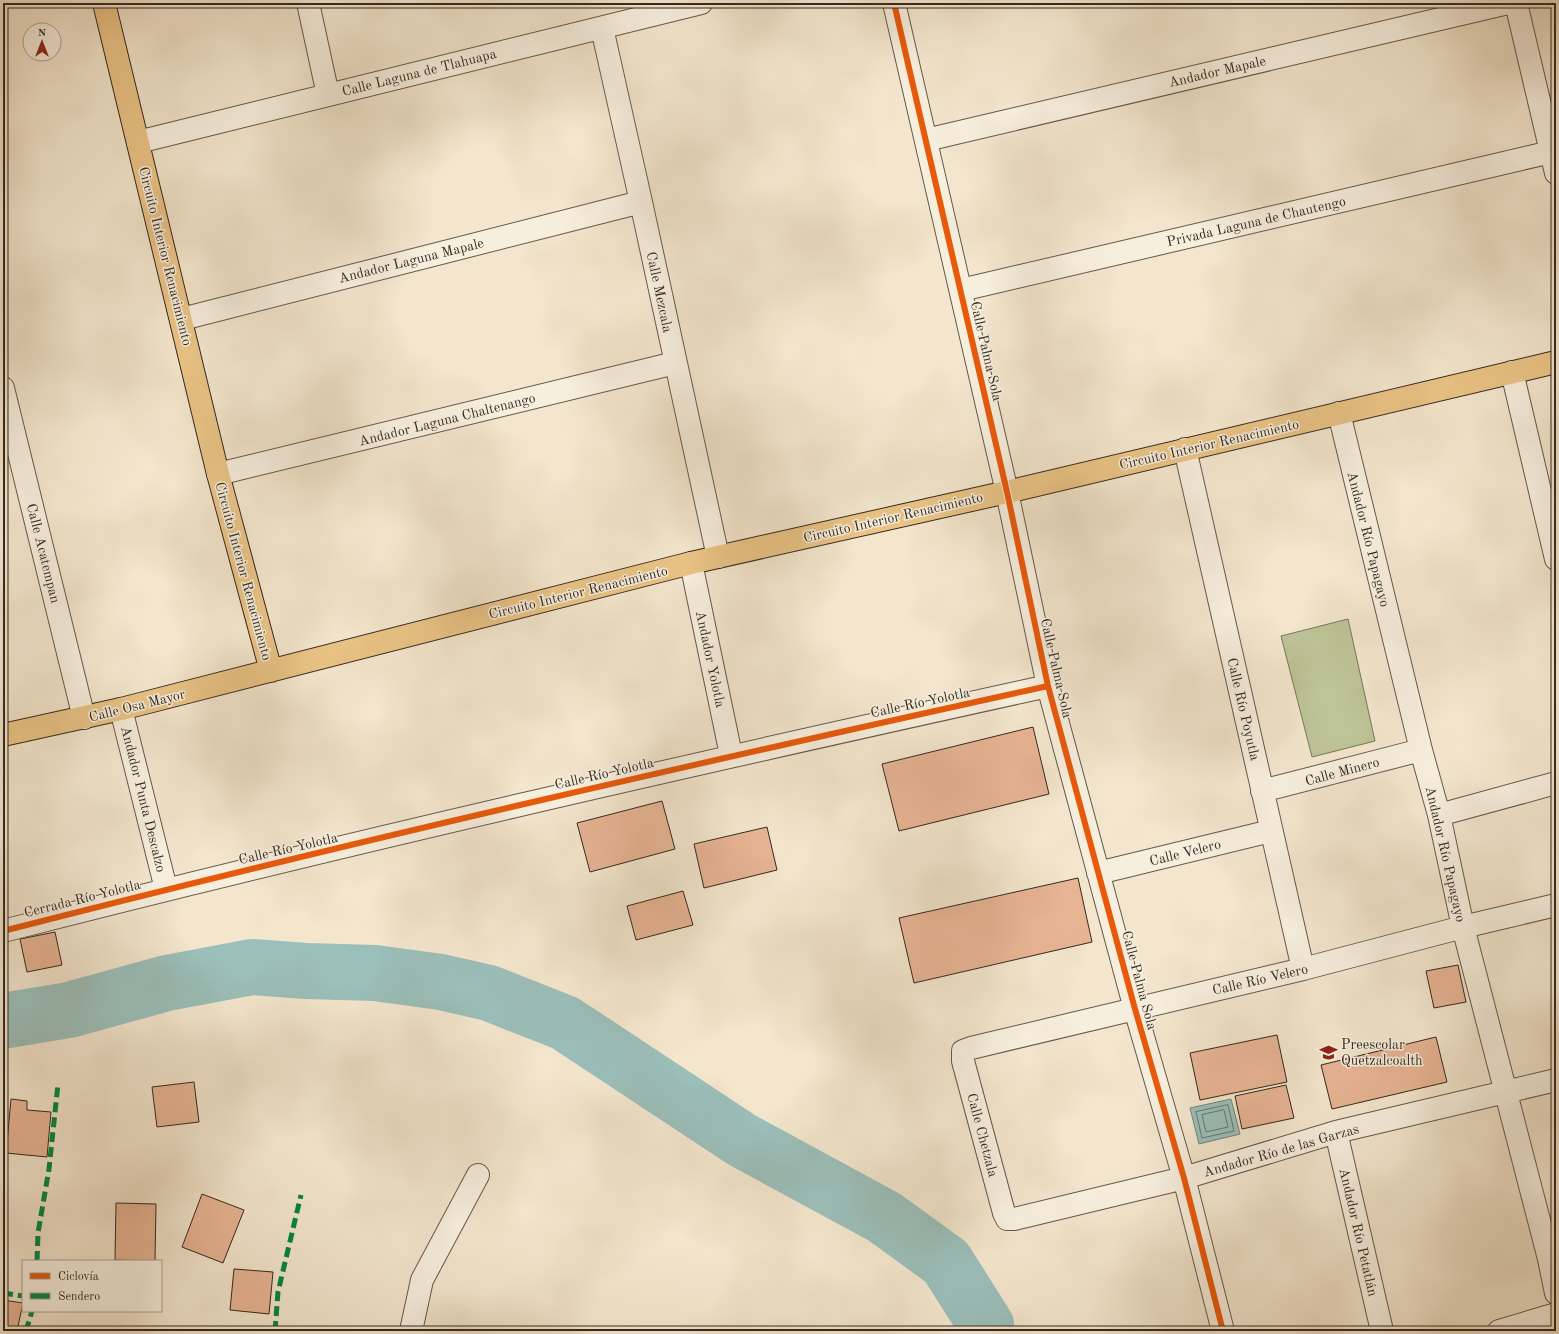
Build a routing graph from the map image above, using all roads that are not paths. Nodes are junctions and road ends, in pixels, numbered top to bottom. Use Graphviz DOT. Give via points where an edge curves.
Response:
graph roads {
  1 [pos="104,3"];
  2 [pos="308,3"];
  3 [pos="701,3"];
  4 [pos="894,3"];
  5 [pos="1508,3"];
  6 [pos="1516,3"];
  7 [pos="602,28"];
  8 [pos="328,95"];
  9 [pos="926,140"];
  10 [pos="138,142"];
  11 [pos="1551,152"];
  12 [pos="1556,173"];
  13 [pos="641,202"];
  14 [pos="961,290"];
  15 [pos="182,319"];
  16 [pos="1556,362"];
  17 [pos="675,364"];
  18 [pos="1512,372"];
  19 [pos="3,388"];
  20 [pos="1339,413"];
  21 [pos="1185,449"];
  22 [pos="218,474"];
  23 [pos="1007,492"];
  24 [pos="1556,554"];
  25 [pos="718,557"];
  26 [pos="691,563"];
  27 [pos="271,670"];
  28 [pos="1048,686"];
  29 [pos="121,709"];
  30 [pos="84,718"];
  31 [pos="3,735"];
  32 [pos="1421,750"];
  33 [pos="731,755"];
  34 [pos="1556,784"];
  35 [pos="1262,791"];
  36 [pos="1439,815"];
  37 [pos="1271,830"];
  38 [pos="1098,873"];
  39 [pos="166,889"];
  40 [pos="1556,905"];
  41 [pos="1463,927"];
  42 [pos="3,931"];
  43 [pos="1303,969"];
  44 [pos="1134,1009"];
  45 [pos="963,1051"];
  46 [pos="1556,1080"];
  47 [pos="1504,1091"];
  48 [pos="1336,1132"];
  49 [pos="478,1175"];
  50 [pos="1184,1178"];
  51 [pos="1007,1219"];
  52 [pos="1553,1258"];
  53 [pos="1556,1293"];
  54 [pos="1556,1314"];
  55 [pos="411,1331"];
  56 [pos="1223,1331"];
  57 [pos="1382,1331"];
  58 [pos="1499,1331"];
  1 -- 10 [label="main road, Circuito Interior Renacimiento"];
  2 -- 8 [label="street"];
  3 -- 7 [label="street, Calle Laguna de Tlahuapa"];
  4 -- 9 [label="street, Calle Palma Sola"];
  5 -- 9 [label="street, Andador Mapale"];
  6 -- 11 [label="street"];
  7 -- 8 [label="street, Calle Laguna de Tlahuapa"];
  7 -- 13 [label="street, Calle Mezcala"];
  8 -- 10 [label="street, Calle Laguna de Tlahuapa"];
  9 -- 14 [label="street, Calle Palma Sola"];
  10 -- 15 [label="main road, Circuito Interior Renacimiento"];
  11 -- 12 [label="street"];
  11 -- 14 [label="street, Privada Laguna de Chautengo"];
  13 -- 15 [label="street, Andador Laguna Mapale"];
  13 -- 17 [label="street, Calle Mezcala"];
  14 -- 23 [label="street, Calle Palma Sola"];
  15 -- 22 [label="main road, Circuito Interior Renacimiento"];
  16 -- 18 [label="main road, Circuito Interior Renacimiento"];
  17 -- 22 [label="street, Andador Laguna Chaltenango"];
  17 -- 25 [label="street, Calle Mezcala"];
  18 -- 20 [label="main road, Circuito Interior Renacimiento"];
  18 -- 24 [label="street"];
  19 -- 30 [label="street, Calle Acatempan"];
  20 -- 21 [label="main road, Circuito Interior Renacimiento"];
  20 -- 32 [label="street, Andador Río Papagayo"];
  21 -- 23 [label="main road, Circuito Interior Renacimiento"];
  21 -- 35 [label="street, Calle Río Poyutla"];
  22 -- 27 [label="main road, Circuito Interior Renacimiento"];
  23 -- 25 [label="main road, Circuito Interior Renacimiento"];
  23 -- 28 [label="street, Calle Palma Sola"];
  25 -- 26 [label="main road, Circuito Interior Renacimiento"];
  26 -- 27 [label="main road, Circuito Interior Renacimiento"];
  26 -- 33 [label="street, Andador Yolotla"];
  27 -- 29 [label="main road, Calle Osa Mayor"];
  28 -- 33 [label="street, Calle Río Yolotla"];
  28 -- 38 [label="street, Calle Palma Sola"];
  29 -- 30 [label="main road, Calle Osa Mayor"];
  29 -- 39 [label="street, Andador Punta Descalzo"];
  30 -- 31 [label="main road, Calle Osa Mayor"];
  32 -- 35 [label="street, Calle Minero"];
  32 -- 36 [label="street, Andador Río Papagayo"];
  33 -- 39 [label="street, Calle Río Yolotla"];
  34 -- 36 [label="street"];
  35 -- 37 [label="street, Calle Río Poyutla"];
  36 -- 41 [label="street, Andador Río Papagayo"];
  37 -- 38 [label="street, Calle Velero"];
  37 -- 43 [label="street, Calle Río Poyutla"];
  38 -- 44 [label="street, Calle Palma Sola"];
  39 -- 42 [label="street, Cerrada Río Yolotla"];
  40 -- 41 [label="street, Calle Río Velero"];
  41 -- 43 [label="street, Calle Río Velero"];
  41 -- 47 [label="street, Andador Río Papagayo"];
  43 -- 44 [label="street, Calle Río Velero"];
  44 -- 45 [label="street, Calle Río Velero"];
  44 -- 50 [label="street, Calle Palma Sola"];
  45 -- 51 [label="street, Calle Chetzala" via="963,1061"];
  46 -- 47 [label="street, Andador Río de las Garzas"];
  47 -- 48 [label="street, Andador Río de las Garzas"];
  47 -- 52 [label="street, Andador Río Papagayo"];
  48 -- 50 [label="street, Andador Río de las Garzas"];
  48 -- 57 [label="street, Andador Río Petatlán"];
  49 -- 55 [label="street" via="422,1280"];
  50 -- 51 [label="street, Andador Río de las Garzas"];
  50 -- 56 [label="street, Calle Palma Sola"];
  52 -- 53 [label="street, Andador Río Papagayo"];
  54 -- 58 [label="street"];
}
